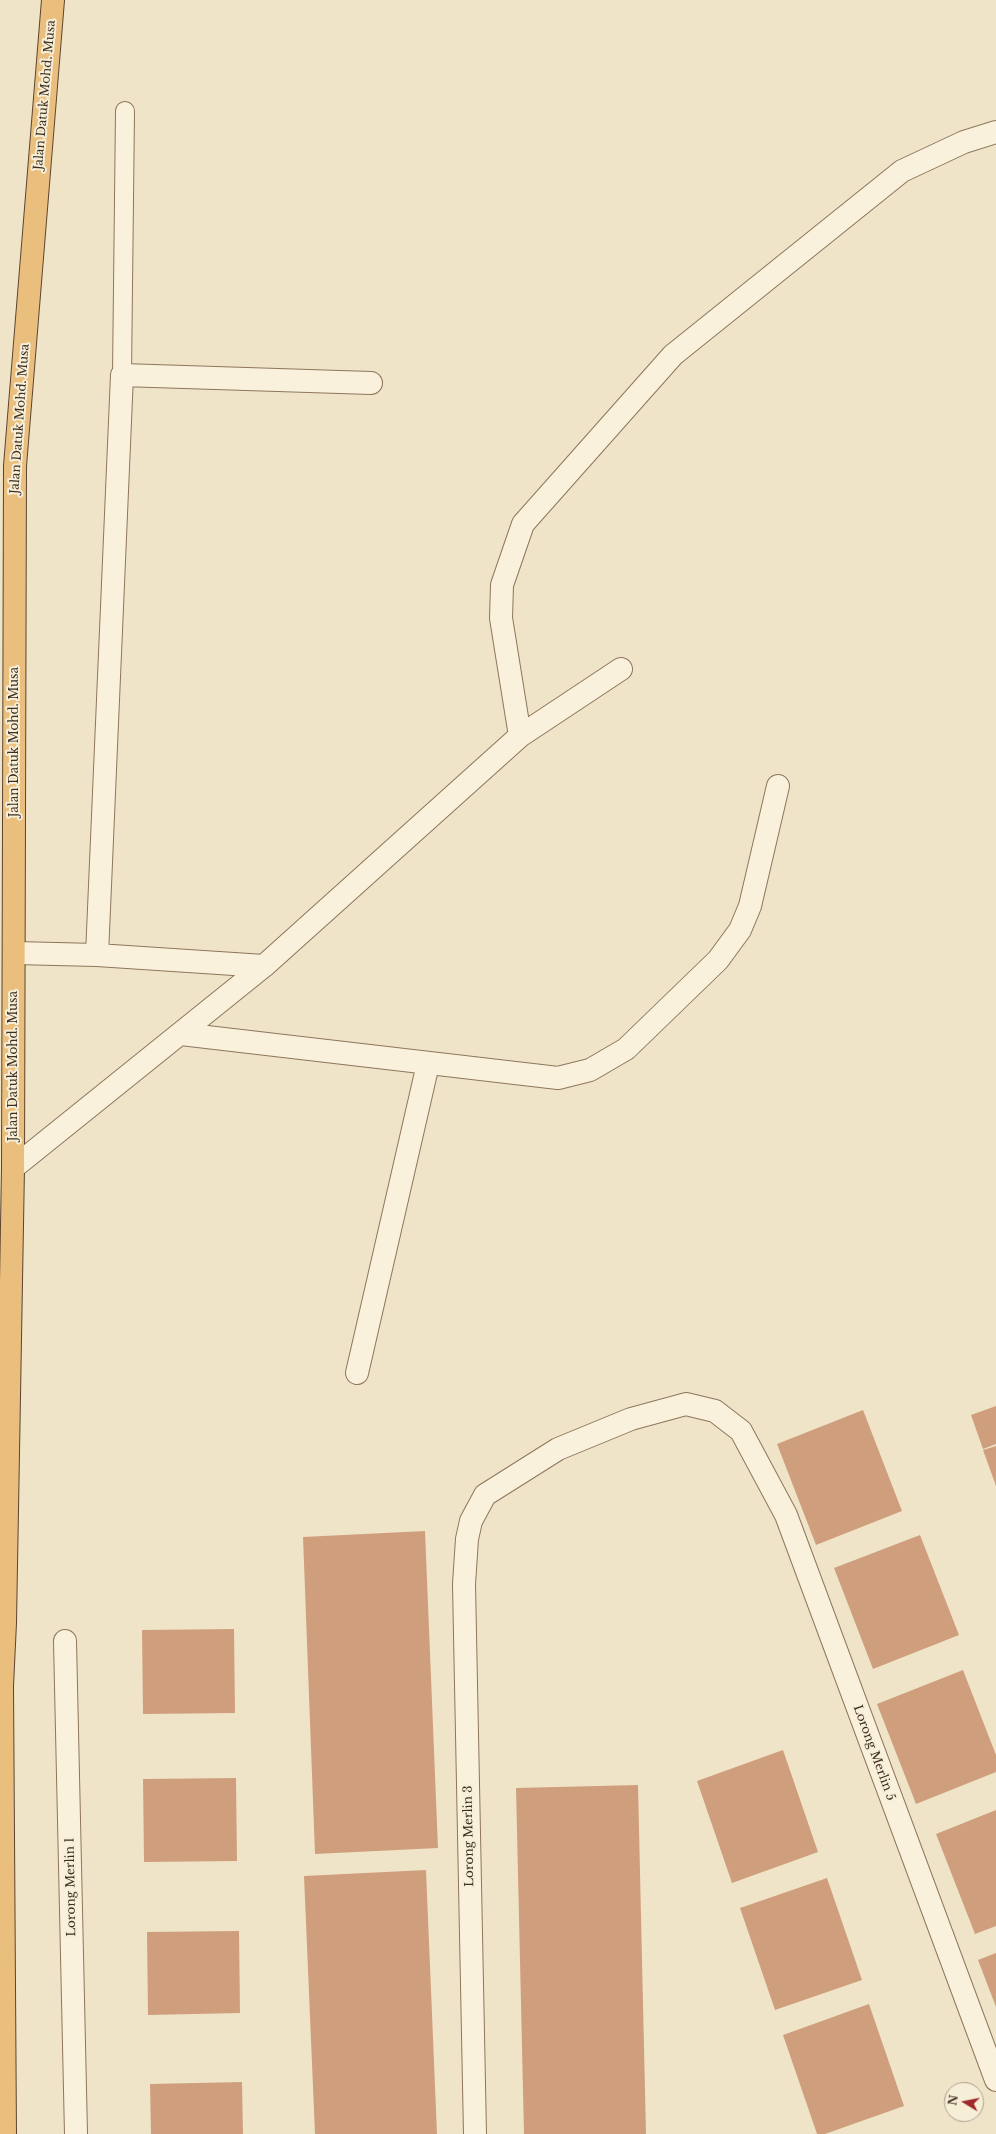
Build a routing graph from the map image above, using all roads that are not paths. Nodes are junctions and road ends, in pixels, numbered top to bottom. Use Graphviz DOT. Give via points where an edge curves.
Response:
graph roads {
  1 [pos="53,0"];
  2 [pos="126,111"];
  3 [pos="996,132"];
  4 [pos="122,375"];
  5 [pos="371,384"];
  6 [pos="621,669"];
  7 [pos="520,736"];
  8 [pos="778,786"];
  9 [pos="14,953"];
  10 [pos="97,955"];
  11 [pos="264,966"];
  12 [pos="181,1034"];
  13 [pos="428,1064"];
  14 [pos="13,1168"];
  15 [pos="10,1291"];
  16 [pos="357,1373"];
  17 [pos="0,1384"];
  18 [pos="741,1431"];
  19 [pos="65,1641"];
  20 [pos="996,2080"];
  21 [pos="5,2134"];
  22 [pos="76,2134"];
  23 [pos="475,2134"];
  1 -- 9 [label="highway, Jalan Datuk Mohd. Musa" via="15,466"];
  2 -- 4 [label="lane"];
  3 -- 7 [label="street" via="964,142 902,171 673,355 523,524 502,585 501,618"];
  4 -- 5 [label="street"];
  4 -- 10 [label="street"];
  6 -- 7 [label="street"];
  7 -- 11 [label="street"];
  8 -- 13 [label="street" via="750,906 740,930 718,960 626,1049 590,1070 558,1078"];
  9 -- 10 [label="street"];
  9 -- 14 [label="highway, Jalan Datuk Mohd. Musa"];
  10 -- 11 [label="street"];
  11 -- 12 [label="street"];
  12 -- 13 [label="street"];
  12 -- 14 [label="street"];
  13 -- 16 [label="street"];
  14 -- 15 [label="highway, Jalan Datuk Mohd. Musa"];
  15 -- 17 [label="highway"];
  15 -- 21 [label="highway, Jalan Datuk Mohd. Musa" via="2,1686"];
  18 -- 20 [label="street, Lorong Merlin 5" via="786,1515"];
  18 -- 23 [label="street, Lorong Merlin 3" via="715,1412 686,1404 631,1419 558,1449 485,1496 471,1521 467,1539 464,1592"];
  19 -- 22 [label="street, Lorong Merlin 1"];
}
